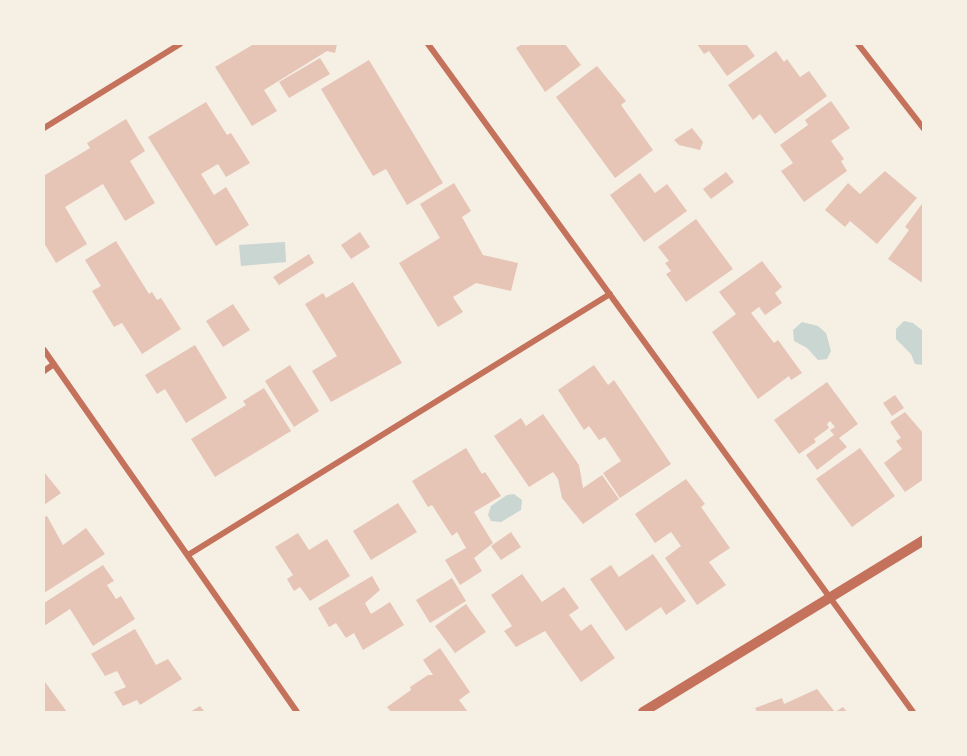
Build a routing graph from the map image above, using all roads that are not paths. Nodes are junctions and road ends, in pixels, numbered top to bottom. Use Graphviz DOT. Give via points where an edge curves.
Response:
graph roads {
  1 [pos="180,44"];
  2 [pos="428,44"];
  3 [pos="858,44"];
  4 [pos="44,128"];
  5 [pos="924,129"];
  6 [pos="609,294"];
  7 [pos="44,350"];
  8 [pos="54,364"];
  9 [pos="44,371"];
  10 [pos="924,540"];
  11 [pos="188,555"];
  12 [pos="830,598"];
  13 [pos="297,712"];
  14 [pos="643,712"];
  15 [pos="913,712"];
  1 -- 4 [label="street"];
  2 -- 6 [label="street"];
  3 -- 5 [label="street"];
  6 -- 11 [label="street"];
  6 -- 12 [label="street"];
  7 -- 8 [label="street"];
  8 -- 9 [label="street"];
  8 -- 11 [label="street"];
  10 -- 12 [label="street"];
  11 -- 13 [label="street"];
  12 -- 14 [label="street"];
  12 -- 15 [label="street"];
}
